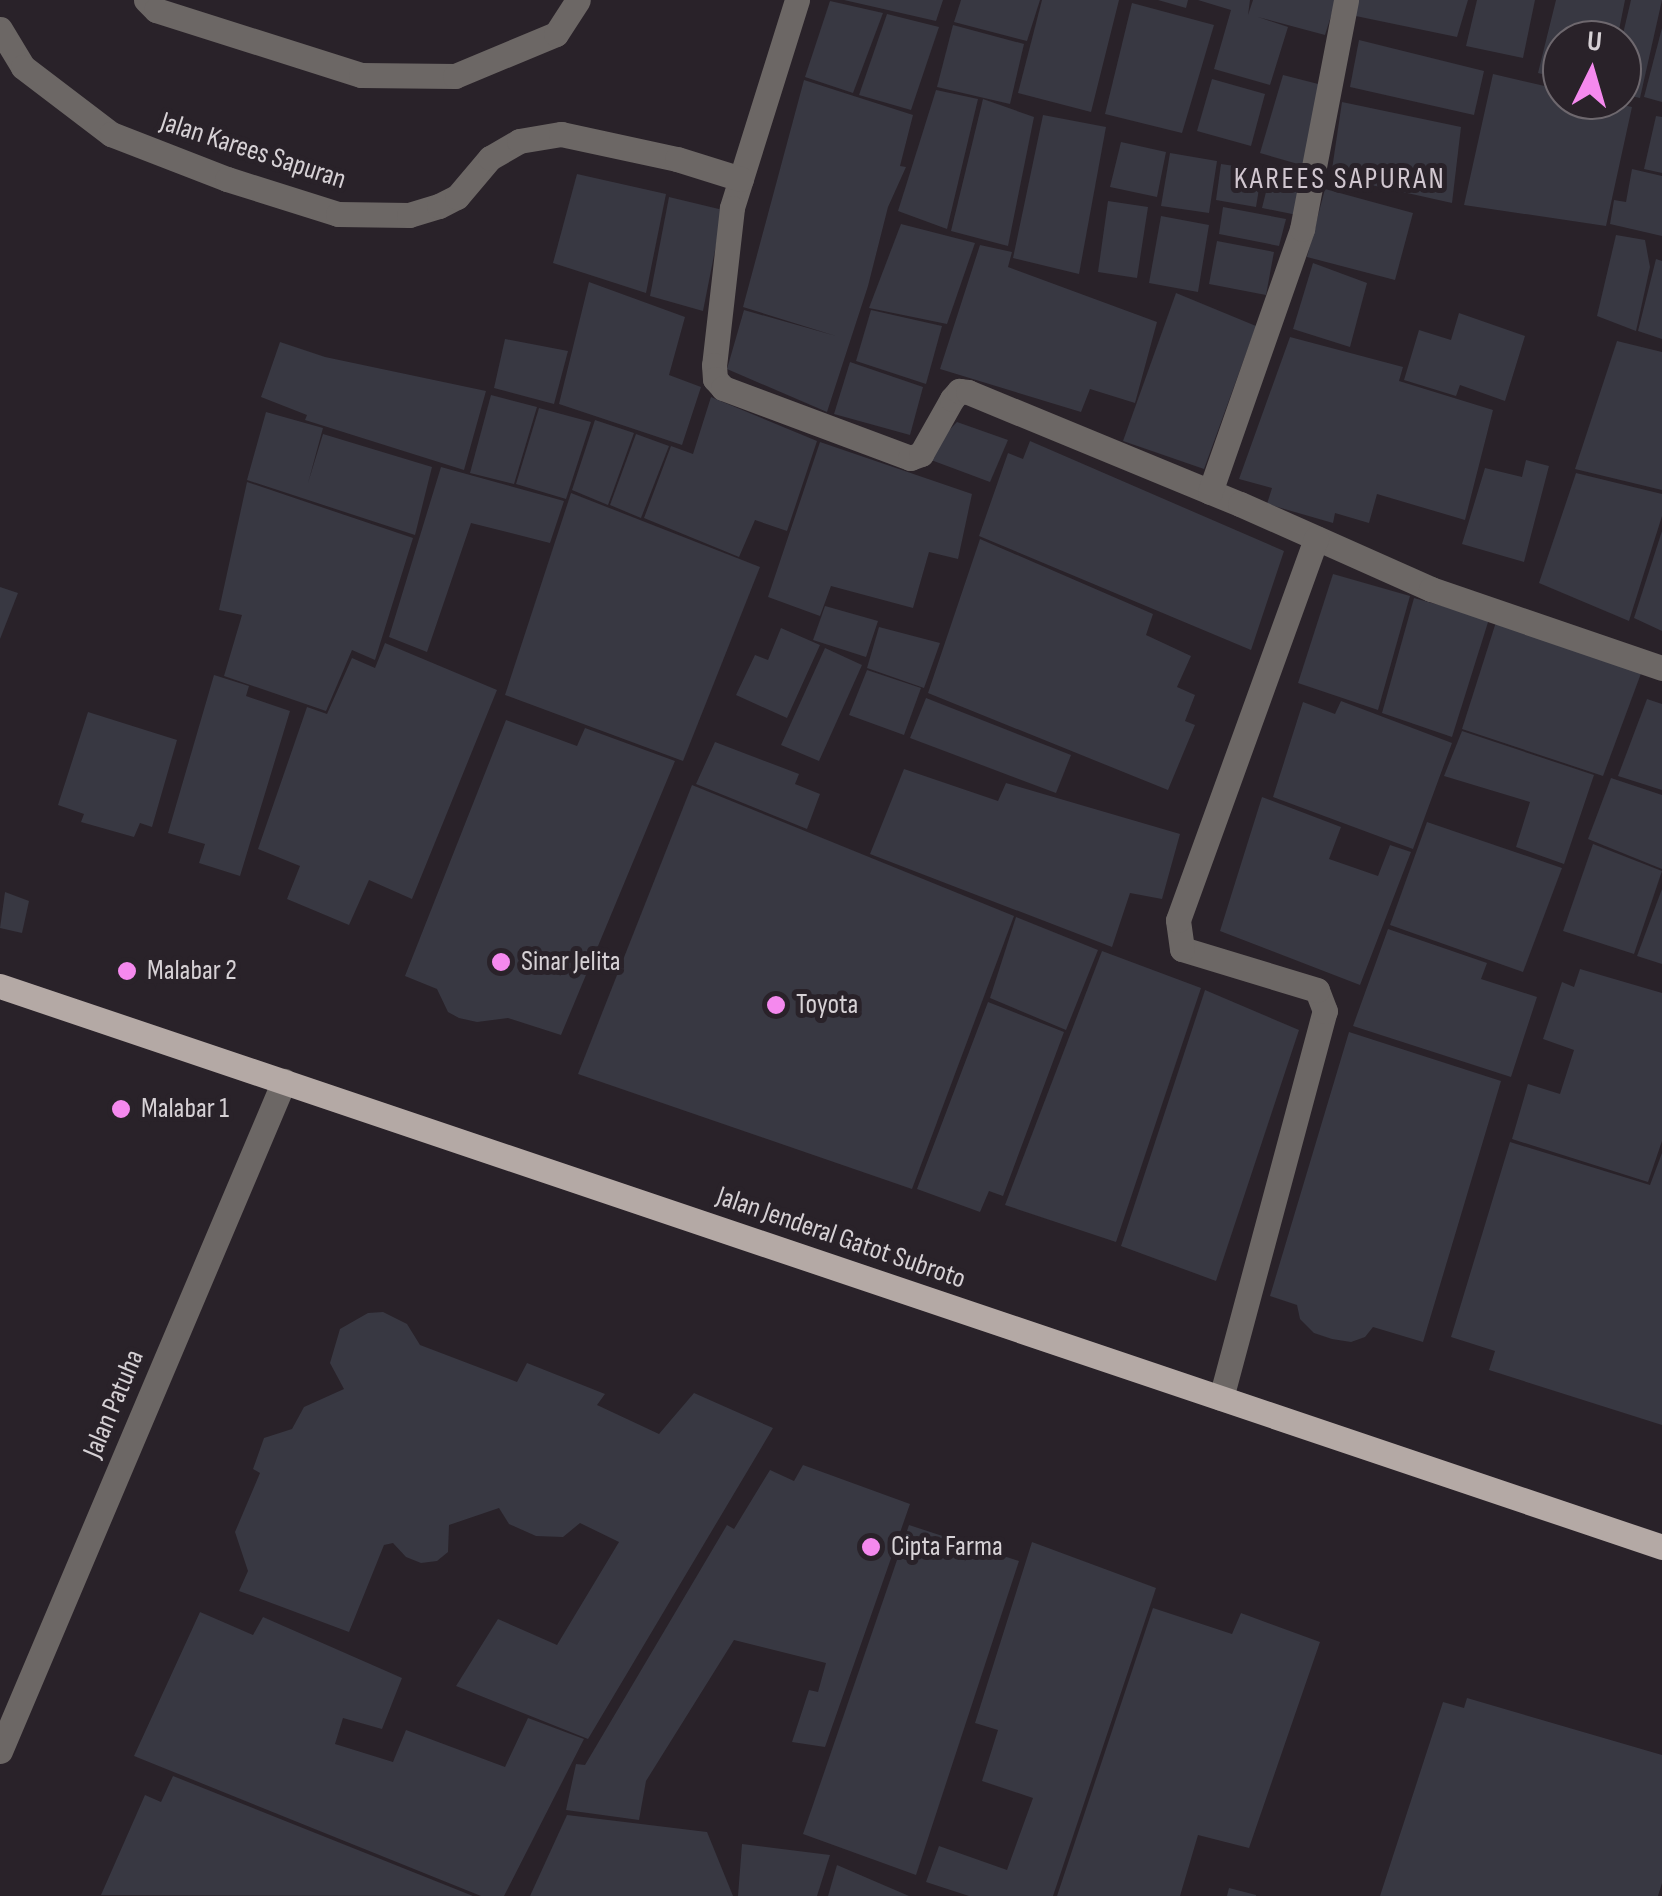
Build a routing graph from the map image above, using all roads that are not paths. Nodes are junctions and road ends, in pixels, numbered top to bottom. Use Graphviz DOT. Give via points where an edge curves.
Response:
graph roads {
  1 [pos="146,0"];
  2 [pos="578,0"];
  3 [pos="797,0"];
  4 [pos="1346,0"];
  5 [pos="0,29"];
  6 [pos="740,179"];
  7 [pos="1210,492"];
  8 [pos="1316,538"];
  9 [pos="1662,668"];
  10 [pos="0,986"];
  11 [pos="284,1080"];
  12 [pos="1221,1398"];
  13 [pos="1662,1547"];
  14 [pos="0,1751"];
  1 -- 2 [label="street" via="156,10 362,75 455,76 556,34"];
  3 -- 6 [label="street"];
  4 -- 7 [label="street" via="1302,230"];
  5 -- 6 [label="street, Jalan Karees Sapuran" via="23,67 111,134 338,214 408,215 439,206 457,196 490,158 519,142 561,134"];
  6 -- 7 [label="street" via="714,365 724,388 910,458 921,454 952,399 968,392"];
  7 -- 8 [label="street"];
  8 -- 9 [label="street" via="1431,589"];
  8 -- 12 [label="street" via="1178,920 1182,949 1317,990 1325,1010"];
  10 -- 11 [label="main road, Jalan Jenderal Gatot Subroto"];
  11 -- 12 [label="main road, Jalan Jenderal Gatot Subroto"];
  11 -- 14 [label="street, Jalan Patuha"];
  12 -- 13 [label="main road, Jalan Jenderal Gatot Subroto"];
}
